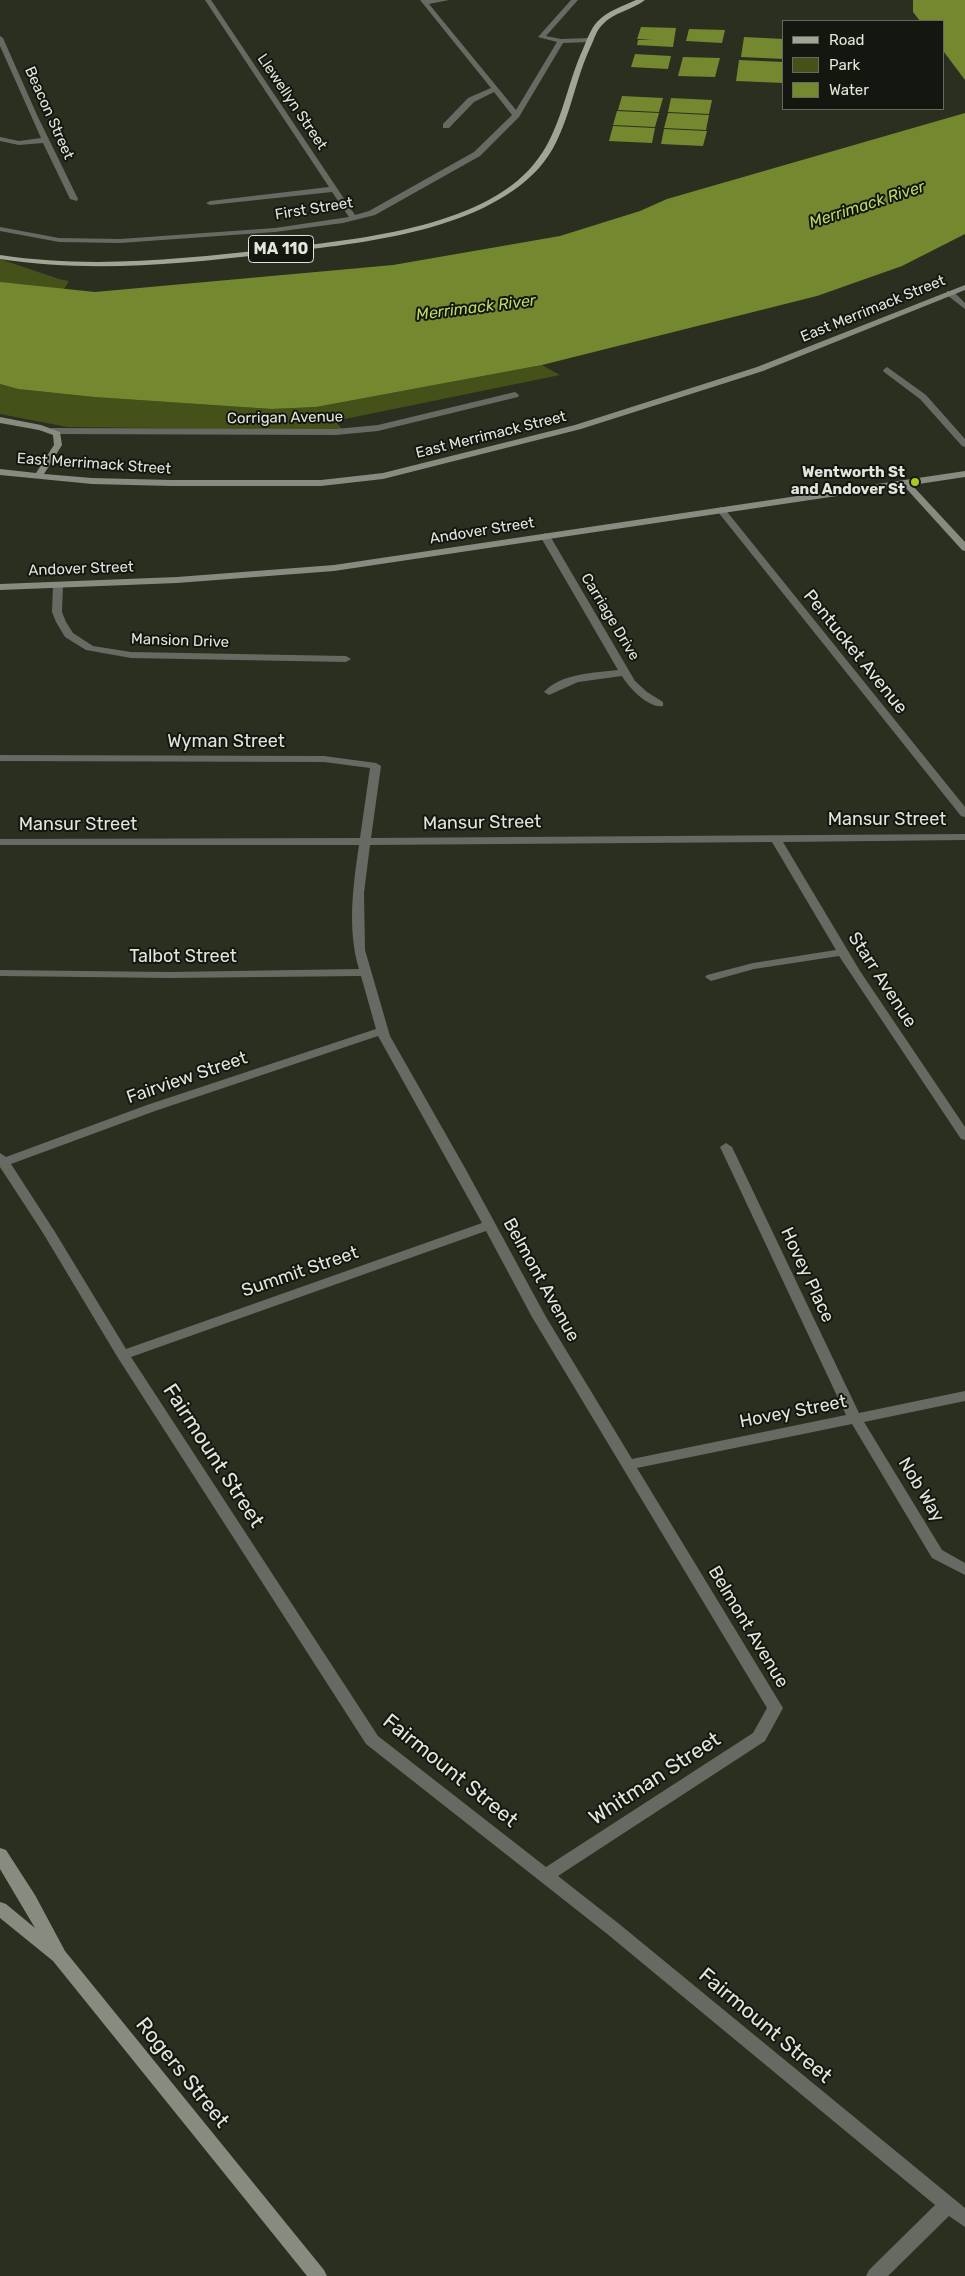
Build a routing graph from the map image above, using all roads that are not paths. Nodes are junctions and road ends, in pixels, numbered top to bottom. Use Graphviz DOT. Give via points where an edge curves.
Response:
graph roads {
  1 [pos="208,0"];
  2 [pos="446,0"];
  3 [pos="575,0"];
  4 [pos="642,0"];
  5 [pos="424,1"];
  6 [pos="0,38"];
  7 [pos="590,40"];
  8 [pos="561,41"];
  9 [pos="10,59"];
  10 [pos="0,61"];
  11 [pos="495,89"];
  12 [pos="516,115"];
  13 [pos="446,126"];
  14 [pos="0,139"];
  15 [pos="46,140"];
  16 [pos="334,189"];
  17 [pos="74,199"];
  18 [pos="210,202"];
  19 [pos="353,218"];
  20 [pos="0,229"];
  21 [pos="0,257"];
  22 [pos="965,287"];
  23 [pos="950,293"];
  24 [pos="965,307"];
  25 [pos="887,370"];
  26 [pos="515,394"];
  27 [pos="0,420"];
  28 [pos="52,431"];
  29 [pos="965,444"];
  30 [pos="0,472"];
  31 [pos="965,474"];
  32 [pos="39,476"];
  33 [pos="905,482"];
  34 [pos="721,510"];
  35 [pos="545,536"];
  36 [pos="965,548"];
  37 [pos="58,586"];
  38 [pos="0,587"];
  39 [pos="346,659"];
  40 [pos="625,672"];
  41 [pos="549,692"];
  42 [pos="659,704"];
  43 [pos="0,758"];
  44 [pos="965,814"];
  45 [pos="965,837"];
  46 [pos="776,839"];
  47 [pos="0,842"];
  48 [pos="365,842"];
  49 [pos="843,952"];
  50 [pos="366,972"];
  51 [pos="0,973"];
  52 [pos="711,977"];
  53 [pos="382,1031"];
  54 [pos="965,1136"];
  55 [pos="726,1147"];
  56 [pos="2,1159"];
  57 [pos="489,1225"];
  58 [pos="123,1355"];
  59 [pos="965,1396"];
  60 [pos="856,1419"];
  61 [pos="628,1465"];
  62 [pos="965,1570"];
  63 [pos="775,1708"];
  64 [pos="0,1855"];
  65 [pos="546,1876"];
  66 [pos="0,1910"];
  67 [pos="59,1956"];
  68 [pos="948,2205"];
  69 [pos="965,2219"];
  70 [pos="318,2276"];
  71 [pos="875,2276"];
  1 -- 16 [label="street, Llewellyn Street"];
  2 -- 5 [label="street"];
  3 -- 8 [label="street" via="541,37"];
  4 -- 7 [label="main road, MA 110" via="612,14 598,25"];
  5 -- 11 [label="street"];
  6 -- 9 [label="street, Beacon Street"];
  7 -- 8 [label="street"];
  7 -- 21 [label="main road, MA 110" via="554,139 542,159 512,187 455,216 365,239 153,264 60,264"];
  8 -- 12 [label="street, First Street"];
  9 -- 10 [label="street"];
  9 -- 15 [label="street, Beacon Street"];
  11 -- 12 [label="street"];
  11 -- 13 [label="street" via="471,100"];
  12 -- 19 [label="street, First Street" via="477,154 372,213"];
  14 -- 15 [label="street" via="19,143"];
  15 -- 17 [label="street, Beacon Street"];
  16 -- 18 [label="street"];
  16 -- 19 [label="street, Llewellyn Street"];
  19 -- 20 [label="street, First Street" via="276,230 120,241 59,240"];
  22 -- 23 [label="street, East Merrimack Street"];
  23 -- 24 [label="street"];
  23 -- 32 [label="street, East Merrimack Street" via="760,369 578,427 382,476 321,483 240,484"];
  25 -- 29 [label="street" via="923,397"];
  26 -- 28 [label="street, Corrigan Avenue" via="378,428 336,432"];
  27 -- 28 [label="street"];
  28 -- 32 [label="street" via="57,434 58,446"];
  30 -- 32 [label="street, East Merrimack Street"];
  31 -- 33 [label="street, Andover Street"];
  33 -- 34 [label="street, Andover Street"];
  33 -- 36 [label="street"];
  34 -- 35 [label="street, Andover Street"];
  34 -- 44 [label="street, Pentucket Avenue"];
  35 -- 37 [label="street, Andover Street" via="308,571"];
  35 -- 40 [label="street, Carriage Drive"];
  37 -- 38 [label="street, Andover Street"];
  37 -- 39 [label="street, Mansion Drive" via="57,612 61,622 69,634 90,648 139,655"];
  40 -- 41 [label="street" via="570,681"];
  40 -- 42 [label="street, Carriage Drive" via="631,683"];
  43 -- 48 [label="street, Wyman Street" via="324,759 376,766"];
  45 -- 46 [label="street, Mansur Street"];
  46 -- 48 [label="street, Mansur Street"];
  46 -- 49 [label="street, Starr Avenue"];
  47 -- 48 [label="street, Mansur Street"];
  48 -- 50 [label="street, Belmont Avenue" via="358,893 359,950"];
  49 -- 52 [label="street" via="752,966"];
  49 -- 54 [label="street, Starr Avenue"];
  50 -- 51 [label="street, Talbot Street"];
  50 -- 53 [label="street, Belmont Avenue"];
  53 -- 56 [label="street, Fairview Street"];
  53 -- 57 [label="street, Belmont Avenue"];
  55 -- 60 [label="street, Hovey Place"];
  56 -- 58 [label="street, Fairmount Street"];
  57 -- 58 [label="street, Summit Street"];
  57 -- 61 [label="street, Belmont Avenue" via="539,1317"];
  58 -- 65 [label="street, Fairmount Street" via="372,1740"];
  59 -- 60 [label="street, Hovey Street"];
  60 -- 61 [label="street, Hovey Street"];
  60 -- 62 [label="street, Nob Way" via="937,1554"];
  61 -- 63 [label="street, Belmont Avenue"];
  63 -- 65 [label="street, Whitman Street" via="759,1737"];
  64 -- 67 [label="street"];
  65 -- 68 [label="street, Fairmount Street"];
  66 -- 67 [label="street, Rogers Street"];
  67 -- 70 [label="street, Rogers Street"];
  68 -- 69 [label="street, Fairmount Street"];
  68 -- 71 [label="street"];
}
